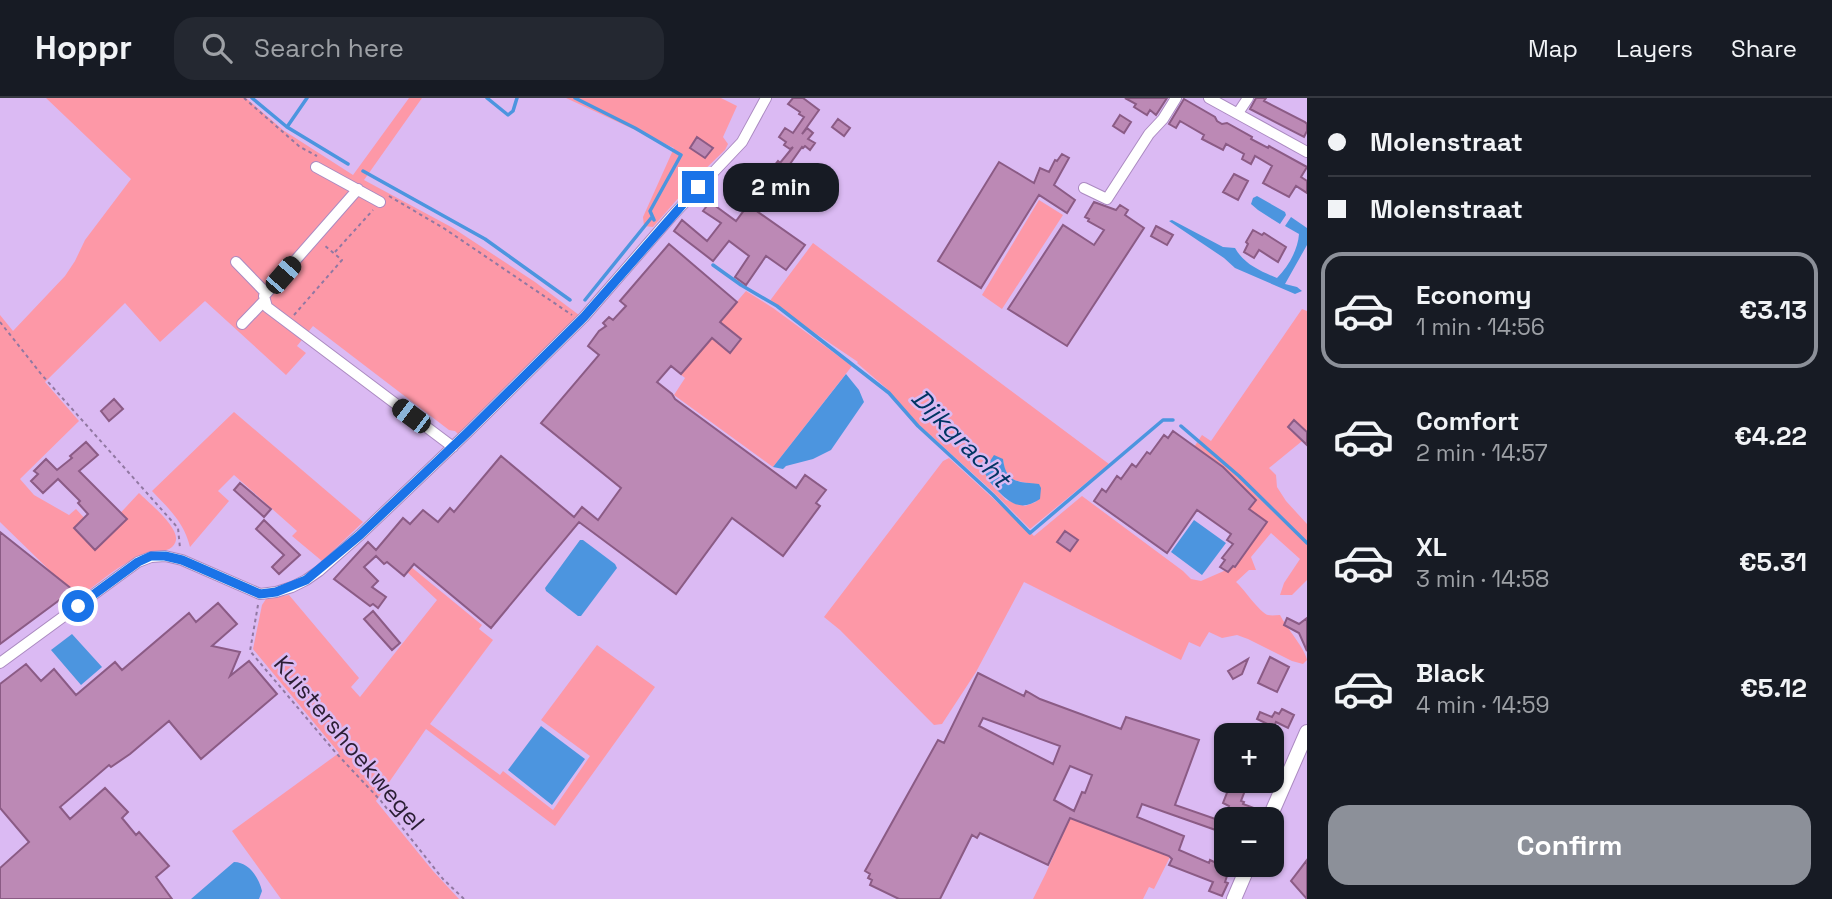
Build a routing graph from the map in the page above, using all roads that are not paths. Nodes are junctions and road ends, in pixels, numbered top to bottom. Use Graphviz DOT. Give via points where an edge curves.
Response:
graph roads {
  1 [pos="766,98"];
  2 [pos="1176,98"];
  3 [pos="1209,98"];
  4 [pos="1248,98"];
  5 [pos="1238,113"];
  6 [pos="1307,152"];
  7 [pos="318,162"];
  8 [pos="1084,188"];
  9 [pos="358,189"];
  10 [pos="381,197"];
  11 [pos="236,262"];
  12 [pos="266,297"];
  13 [pos="242,324"];
  14 [pos="453,447"];
  15 [pos="0,663"];
  16 [pos="1307,732"];
  17 [pos="1274,807"];
  18 [pos="1243,877"];
  19 [pos="1234,899"];
  1 -- 14 [label="street" via="742,142 580,320"];
  2 -- 8 [label="street" via="1107,199"];
  3 -- 5 [label="street"];
  4 -- 5 [label="street"];
  5 -- 6 [label="street"];
  7 -- 9 [label="street"];
  9 -- 10 [label="street"];
  9 -- 12 [label="street"];
  11 -- 12 [label="street"];
  12 -- 13 [label="street"];
  12 -- 14 [label="street" via="267,307"];
  14 -- 15 [label="street" via="319,571 292,587 260,594 182,560 151,556"];
  16 -- 17 [label="main road"];
  18 -- 19 [label="main road"];
}
